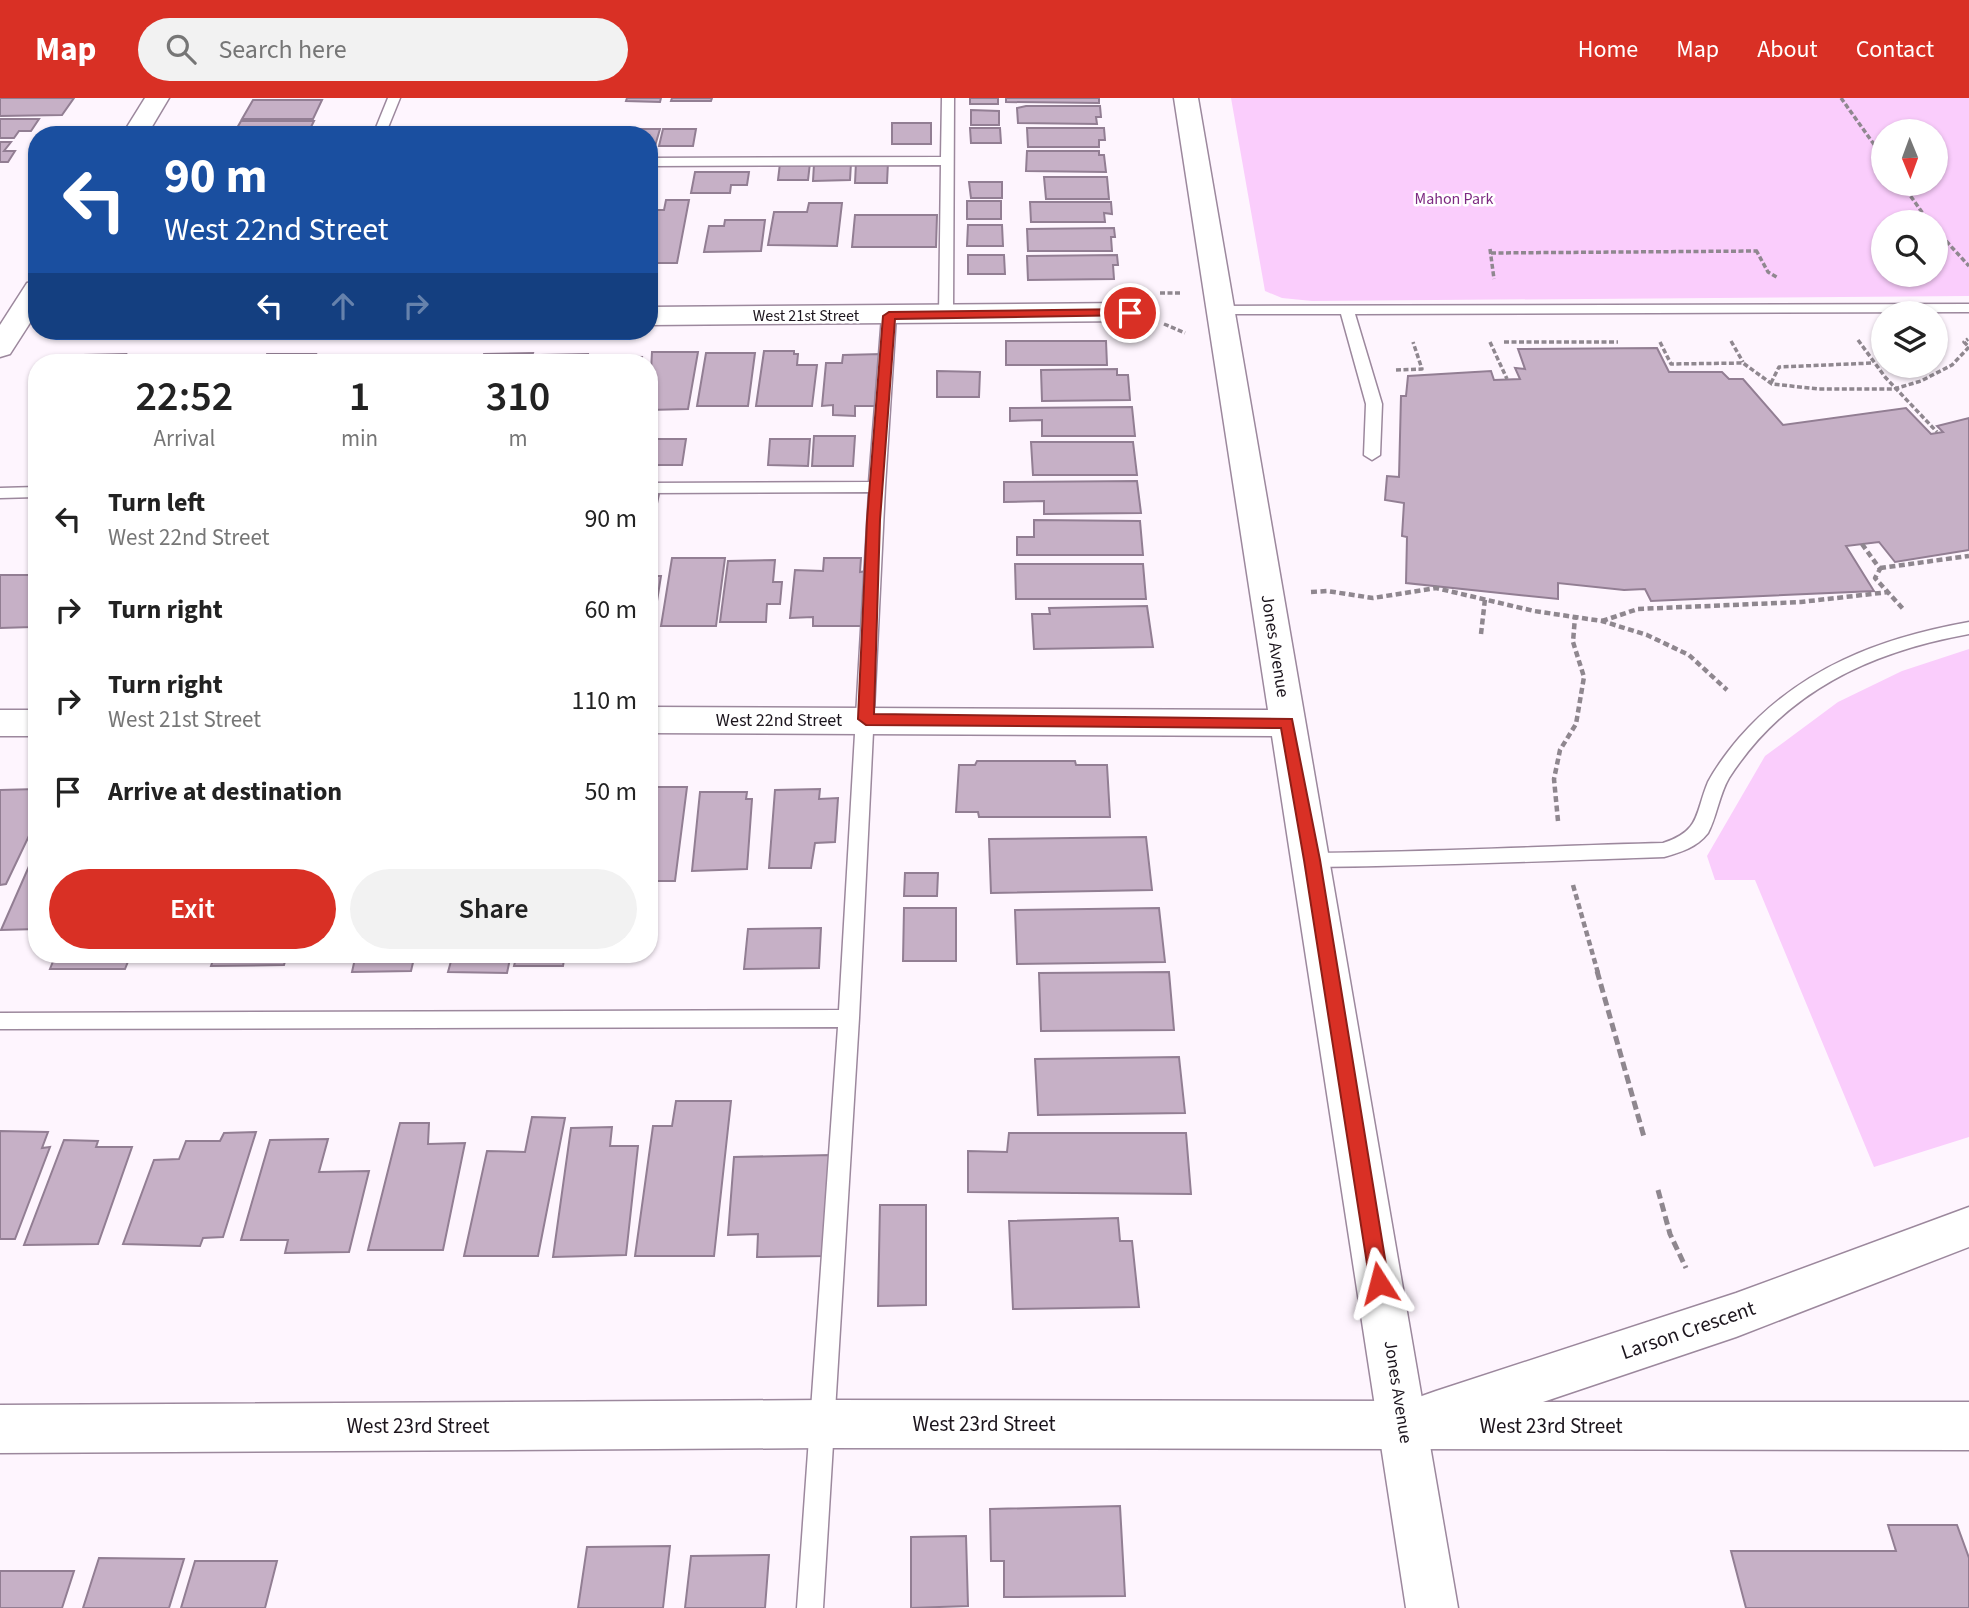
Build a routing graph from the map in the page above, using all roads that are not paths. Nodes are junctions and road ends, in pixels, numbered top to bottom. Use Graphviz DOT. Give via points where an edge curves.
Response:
graph roads {
  1 [pos="157,98"];
  2 [pos="394,98"];
  3 [pos="948,98"];
  4 [pos="1186,98"];
  5 [pos="140,126"];
  6 [pos="383,126"];
  7 [pos="658,162"];
  8 [pos="947,162"];
  9 [pos="28,303"];
  10 [pos="1969,308"];
  11 [pos="1220,310"];
  12 [pos="1347,310"];
  13 [pos="1130,313"];
  14 [pos="946,315"];
  15 [pos="658,316"];
  16 [pos="889,316"];
  17 [pos="18,318"];
  18 [pos="0,348"];
  19 [pos="1372,455"];
  20 [pos="877,487"];
  21 [pos="658,488"];
  22 [pos="28,492"];
  23 [pos="0,493"];
  24 [pos="1969,628"];
  25 [pos="866,719"];
  26 [pos="658,720"];
  27 [pos="0,723"];
  28 [pos="28,723"];
  29 [pos="1287,723"];
  30 [pos="1312,860"];
  31 [pos="849,1018"];
  32 [pos="0,1021"];
  33 [pos="1969,1227"];
  34 [pos="824,1424"];
  35 [pos="1404,1425"];
  36 [pos="1969,1426"];
  37 [pos="0,1429"];
  38 [pos="810,1608"];
  39 [pos="1432,1608"];
  1 -- 5 [label="street"];
  2 -- 6 [label="lane"];
  3 -- 8 [label="lane"];
  4 -- 11 [label="street, Jones Avenue"];
  7 -- 8 [label="lane"];
  8 -- 14 [label="lane"];
  9 -- 17 [label="street"];
  10 -- 12 [label="lane"];
  11 -- 12 [label="lane"];
  11 -- 29 [label="street, Jones Avenue"];
  12 -- 19 [label="lane" via="1374,404"];
  13 -- 14 [label="street, West 21st Street"];
  14 -- 16 [label="street, West 21st Street"];
  15 -- 16 [label="street, West 21st Street"];
  16 -- 20 [label="lane"];
  17 -- 18 [label="street"];
  20 -- 21 [label="lane"];
  20 -- 25 [label="lane"];
  22 -- 23 [label="lane"];
  24 -- 30 [label="lane" via="1891,645 1811,681 1770,714 1740,748 1719,779 1705,822 1691,840 1664,850"];
  25 -- 26 [label="street, West 22nd Street"];
  25 -- 29 [label="street, West 22nd Street"];
  25 -- 31 [label="lane"];
  27 -- 28 [label="street"];
  29 -- 30 [label="street, Jones Avenue"];
  30 -- 35 [label="street, Jones Avenue"];
  31 -- 32 [label="lane"];
  31 -- 34 [label="lane"];
  33 -- 35 [label="street, Larson Crescent" via="1736,1315"];
  34 -- 35 [label="street, West 23rd Street"];
  34 -- 37 [label="street, West 23rd Street"];
  34 -- 38 [label="lane"];
  35 -- 36 [label="street, West 23rd Street"];
  35 -- 39 [label="street, Jones Avenue"];
}
